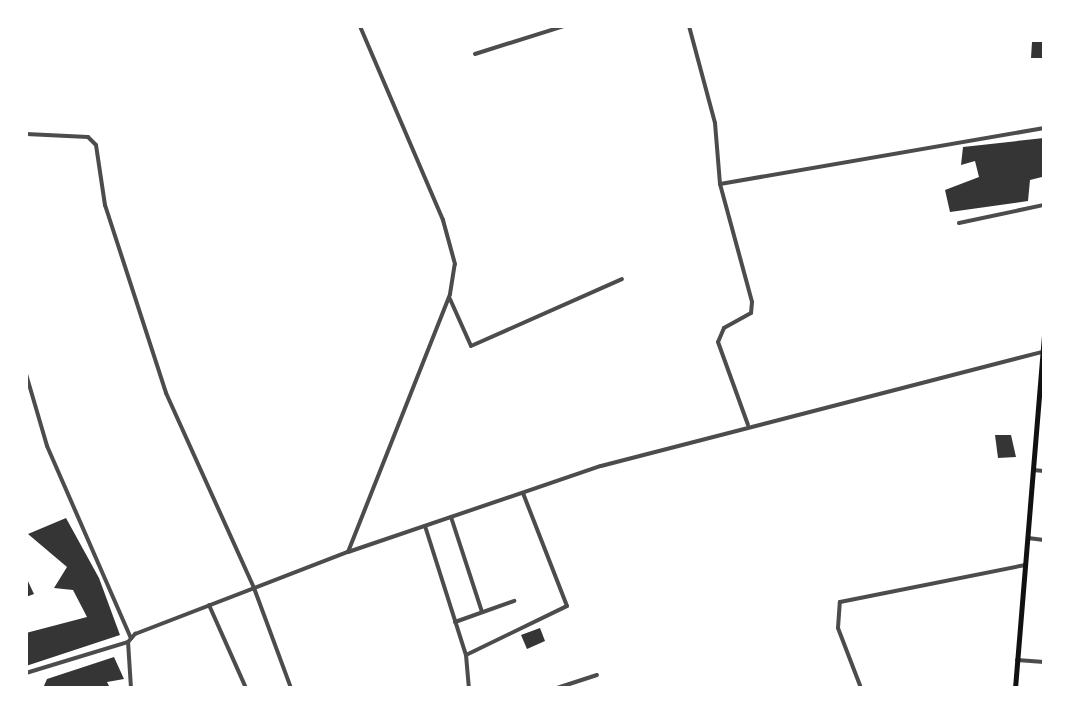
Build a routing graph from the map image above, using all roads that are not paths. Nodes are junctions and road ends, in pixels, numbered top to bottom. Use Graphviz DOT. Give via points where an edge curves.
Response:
graph roads {
  1 [pos="360,26"];
  2 [pos="564,26"];
  3 [pos="689,26"];
  4 [pos="893,26"];
  5 [pos="902,26"];
  6 [pos="475,54"];
  7 [pos="1044,128"];
  8 [pos="26,134"];
  9 [pos="720,184"];
  10 [pos="1044,205"];
  11 [pos="959,223"];
  12 [pos="622,279"];
  13 [pos="449,297"];
  14 [pos="1044,334"];
  15 [pos="1042,352"];
  16 [pos="1042,370"];
  17 [pos="26,374"];
  18 [pos="748,425"];
  19 [pos="1033,470"];
  20 [pos="1044,471"];
  21 [pos="523,493"];
  22 [pos="451,517"];
  23 [pos="425,526"];
  24 [pos="1028,538"];
  25 [pos="1044,540"];
  26 [pos="348,552"];
  27 [pos="1025,565"];
  28 [pos="254,588"];
  29 [pos="514,601"];
  30 [pos="209,605"];
  31 [pos="482,612"];
  32 [pos="455,622"];
  33 [pos="130,640"];
  34 [pos="466,655"];
  35 [pos="1017,660"];
  36 [pos="1044,662"];
  37 [pos="26,673"];
  38 [pos="597,675"];
  39 [pos="131,688"];
  40 [pos="246,688"];
  41 [pos="291,688"];
  42 [pos="469,688"];
  43 [pos="557,688"];
  44 [pos="861,688"];
  45 [pos="1015,688"];
  1 -- 13 [label="street" via="453,245"];
  2 -- 6 [label="street"];
  3 -- 9 [label="street" via="715,123"];
  4 -- 5 [label="street"];
  7 -- 9 [label="street"];
  8 -- 28 [label="street" via="88,137 96,145 105,205 166,393"];
  9 -- 18 [label="street" via="753,310 720,332 719,352"];
  10 -- 11 [label="street"];
  12 -- 13 [label="street" via="471,346"];
  13 -- 26 [label="street"];
  14 -- 15 [label="main road"];
  15 -- 16 [label="main road"];
  15 -- 18 [label="street"];
  16 -- 19 [label="main road"];
  17 -- 33 [label="street" via="47,446"];
  18 -- 21 [label="street"];
  19 -- 20 [label="street"];
  19 -- 24 [label="main road"];
  21 -- 22 [label="street"];
  21 -- 34 [label="street" via="567,606"];
  22 -- 23 [label="street"];
  22 -- 31 [label="street"];
  23 -- 26 [label="street"];
  23 -- 32 [label="street"];
  24 -- 25 [label="street"];
  24 -- 27 [label="main road"];
  26 -- 28 [label="street"];
  27 -- 35 [label="main road"];
  27 -- 44 [label="street" via="840,602 838,628"];
  28 -- 30 [label="street"];
  28 -- 41 [label="street"];
  29 -- 31 [label="street"];
  30 -- 33 [label="street"];
  30 -- 40 [label="street"];
  31 -- 32 [label="street"];
  32 -- 34 [label="street"];
  33 -- 37 [label="street"];
  33 -- 39 [label="street"];
  34 -- 42 [label="street"];
  35 -- 36 [label="street"];
  35 -- 45 [label="main road"];
  38 -- 43 [label="street"];
}
